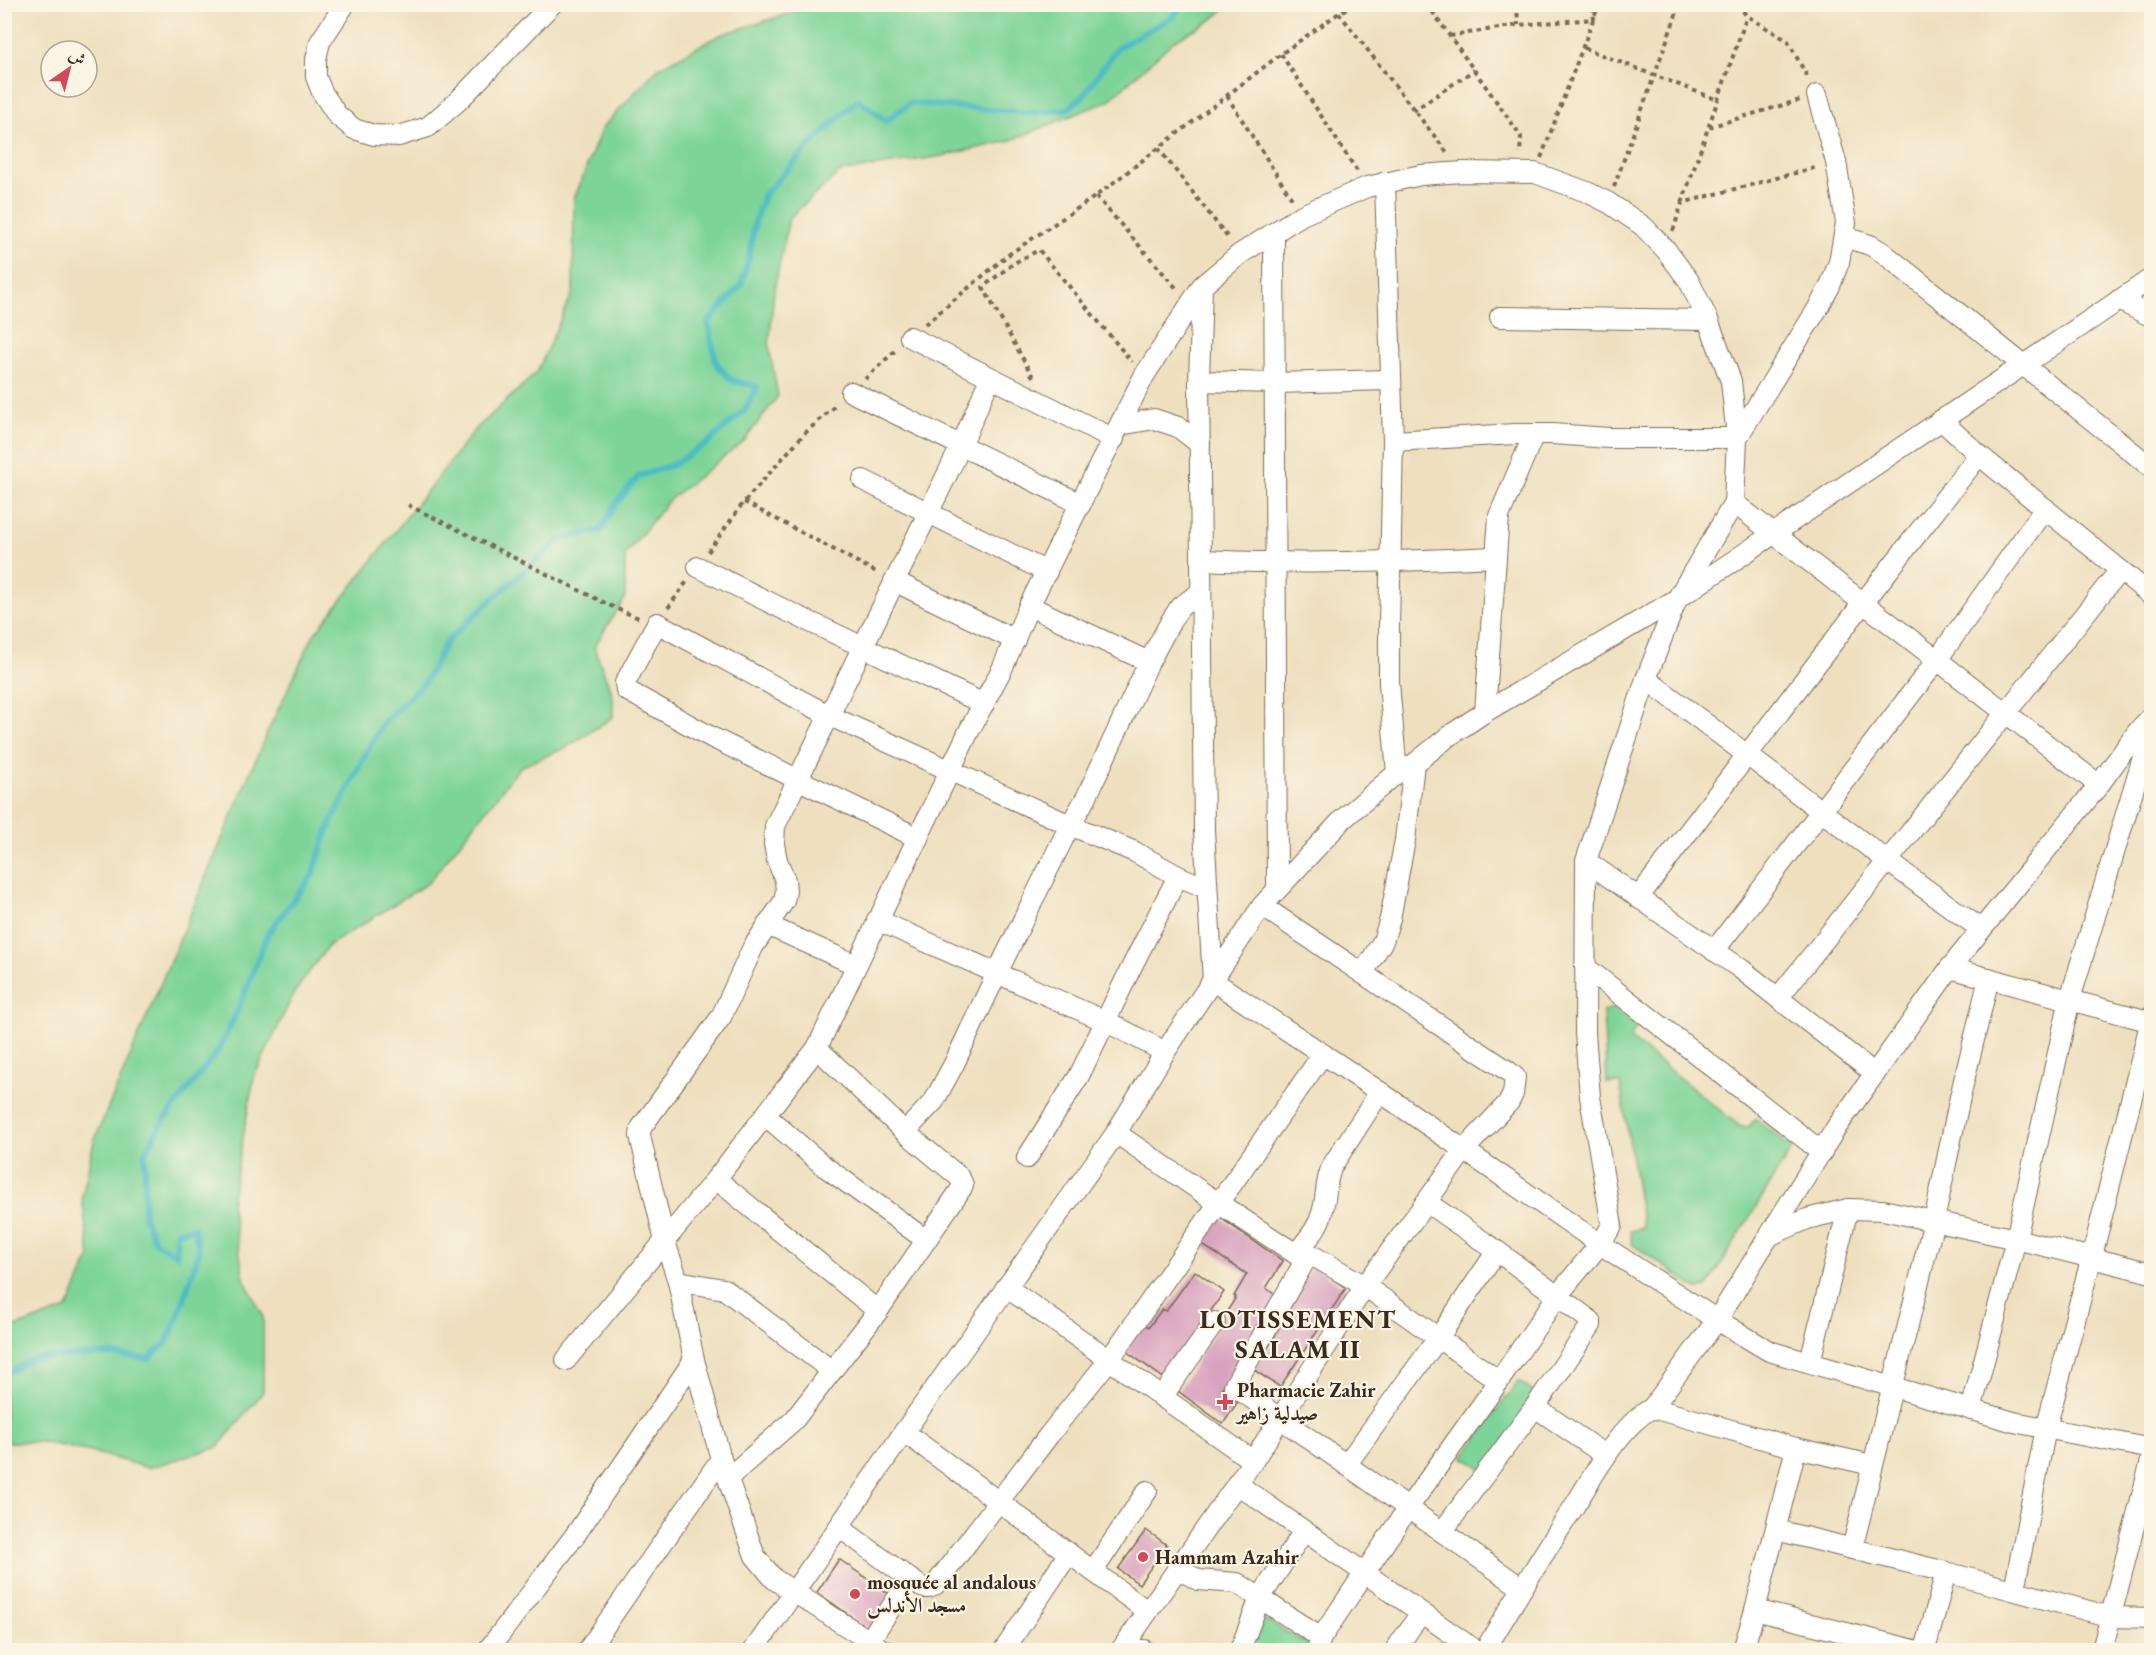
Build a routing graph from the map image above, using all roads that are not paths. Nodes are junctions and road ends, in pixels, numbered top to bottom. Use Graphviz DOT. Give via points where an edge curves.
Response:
graph roads {
  1 [pos="345,4"];
  2 [pos="552,4"];
  3 [pos="1817,95"];
  4 [pos="1376,184"];
  5 [pos="1274,233"];
  6 [pos="1844,237"];
  7 [pos="2151,278"];
  8 [pos="1202,286"];
  9 [pos="2119,300"];
  10 [pos="1500,317"];
  11 [pos="2151,317"];
  12 [pos="1708,320"];
  13 [pos="910,337"];
  14 [pos="2023,365"];
  15 [pos="990,378"];
  16 [pos="1390,380"];
  17 [pos="1199,381"];
  18 [pos="1274,382"];
  19 [pos="851,392"];
  20 [pos="1941,420"];
  21 [pos="1117,432"];
  22 [pos="1534,434"];
  23 [pos="1737,438"];
  24 [pos="1392,441"];
  25 [pos="1200,444"];
  26 [pos="961,446"];
  27 [pos="1979,455"];
  28 [pos="2151,468"];
  29 [pos="863,480"];
  30 [pos="1734,503"];
  31 [pos="1081,504"];
  32 [pos="2045,508"];
  33 [pos="927,513"];
  34 [pos="1774,533"];
  35 [pos="1494,557"];
  36 [pos="1200,560"];
  37 [pos="1390,562"];
  38 [pos="1276,564"];
  39 [pos="698,567"];
  40 [pos="2120,570"];
  41 [pos="1047,572"];
  42 [pos="894,581"];
  43 [pos="1201,592"];
  44 [pos="2151,596"];
  45 [pos="1677,599"];
  46 [pos="1863,603"];
  47 [pos="1029,606"];
  48 [pos="1015,640"];
  49 [pos="863,647"];
  50 [pos="1937,660"];
  51 [pos="1149,662"];
  52 [pos="1646,678"];
  53 [pos="984,704"];
  54 [pos="1485,712"];
  55 [pos="2006,714"];
  56 [pos="830,716"];
  57 [pos="2148,729"];
  58 [pos="1748,754"];
  59 [pos="1405,769"];
  60 [pos="952,770"];
  61 [pos="798,779"];
  62 [pos="2099,785"];
  63 [pos="1820,812"];
  64 [pos="1070,825"];
  65 [pos="918,838"];
  66 [pos="1586,861"];
  67 [pos="1887,862"];
  68 [pos="1178,876"];
  69 [pos="1206,888"];
  70 [pos="1277,888"];
  71 [pos="1638,898"];
  72 [pos="1262,906"];
  73 [pos="877,920"];
  74 [pos="767,925"];
  75 [pos="1981,929"];
  76 [pos="1714,951"];
  77 [pos="856,965"];
  78 [pos="1584,967"];
  79 [pos="1950,968"];
  80 [pos="997,973"];
  81 [pos="1364,973"];
  82 [pos="1989,978"];
  83 [pos="1212,981"];
  84 [pos="1778,998"];
  85 [pos="2070,999"];
  86 [pos="2151,1020"];
  87 [pos="1107,1022"];
  88 [pos="817,1048"];
  89 [pos="1165,1052"];
  90 [pos="1323,1054"];
  91 [pos="1875,1074"];
  92 [pos="1380,1092"];
  93 [pos="766,1116"];
  94 [pos="905,1132"];
  95 [pos="1116,1133"];
  96 [pos="1464,1150"];
  97 [pos="1822,1152"];
  98 [pos="1027,1158"];
  99 [pos="716,1179"];
  100 [pos="1426,1202"];
  101 [pos="1218,1203"];
  102 [pos="1848,1209"];
  103 [pos="1934,1221"];
  104 [pos="1771,1235"];
  105 [pos="2016,1239"];
  106 [pos="926,1240"];
  107 [pos="665,1242"];
  108 [pos="1600,1244"];
  109 [pos="1497,1251"];
  110 [pos="1301,1256"];
  111 [pos="2091,1260"];
  112 [pos="2151,1273"];
  113 [pos="678,1281"];
  114 [pos="1365,1286"];
  115 [pos="1006,1287"];
  116 [pos="1558,1295"];
  117 [pos="878,1311"];
  118 [pos="1717,1320"];
  119 [pos="1215,1322"];
  120 [pos="1439,1337"];
  121 [pos="566,1360"];
  122 [pos="694,1360"];
  123 [pos="1109,1360"];
  124 [pos="1810,1362"];
  125 [pos="832,1371"];
  126 [pos="1499,1382"];
  127 [pos="1893,1385"];
  128 [pos="1162,1397"];
  129 [pos="1535,1407"];
  130 [pos="1652,1408"];
  131 [pos="1971,1410"];
  132 [pos="1280,1418"];
  133 [pos="2046,1428"];
  134 [pos="904,1432"];
  135 [pos="1796,1448"];
  136 [pos="2151,1449"];
  137 [pos="1606,1456"];
  138 [pos="2151,1457"];
  139 [pos="721,1459"];
  140 [pos="1252,1461"];
  141 [pos="1346,1465"];
  142 [pos="1872,1465"];
  143 [pos="728,1478"];
  144 [pos="1237,1484"];
  145 [pos="1147,1491"];
  146 [pos="999,1501"];
  147 [pos="1408,1508"];
  148 [pos="839,1527"];
  149 [pos="1304,1530"];
  150 [pos="1776,1530"];
  151 [pos="1442,1532"];
  152 [pos="1852,1549"];
  153 [pos="1069,1553"];
  154 [pos="1177,1568"];
  155 [pos="1093,1571"];
  156 [pos="1946,1572"];
  157 [pos="1365,1574"];
  158 [pos="910,1579"];
  159 [pos="1522,1588"];
  160 [pos="2014,1590"];
  161 [pos="795,1592"];
  162 [pos="1260,1598"];
  163 [pos="1755,1610"];
  164 [pos="1148,1611"];
  165 [pos="1421,1613"];
  166 [pos="2111,1617"];
  167 [pos="2151,1618"];
  168 [pos="1319,1644"];
  169 [pos="876,1646"];
  170 [pos="1123,1647"];
  171 [pos="488,1650"];
  172 [pos="588,1650"];
  173 [pos="754,1650"];
  174 [pos="1004,1650"];
  175 [pos="1144,1650"];
  176 [pos="1240,1650"];
  177 [pos="1395,1650"];
  178 [pos="1475,1650"];
  179 [pos="1485,1650"];
  180 [pos="1743,1650"];
  181 [pos="1914,1650"];
  182 [pos="1925,1650"];
  183 [pos="2102,1650"];
  1 -- 2 [label="street" via="321,42 316,59 316,77 322,92 337,115 354,129 399,136 428,127"];
  3 -- 6 [label="street" via="1836,162 1846,223"];
  4 -- 5 [label="street" via="1302,215"];
  4 -- 12 [label="street" via="1421,175 1526,173 1587,192 1643,226 1666,250 1689,281"];
  4 -- 16 [label="street"];
  5 -- 8 [label="street" via="1240,254"];
  5 -- 18 [label="street"];
  6 -- 14 [label="street" via="1882,252"];
  6 -- 23 [label="street" via="1826,293"];
  7 -- 9 [label="street"];
  8 -- 17 [label="street"];
  8 -- 21 [label="street" via="1144,376"];
  9 -- 11 [label="street"];
  9 -- 14 [label="street"];
  10 -- 12 [label="street"];
  12 -- 23 [label="street" via="1731,381"];
  13 -- 15 [label="street"];
  14 -- 20 [label="street"];
  14 -- 28 [label="street"];
  15 -- 21 [label="street" via="1050,407"];
  15 -- 26 [label="street"];
  16 -- 18 [label="street"];
  16 -- 24 [label="street"];
  17 -- 18 [label="street"];
  17 -- 25 [label="street"];
  18 -- 38 [label="street"];
  19 -- 26 [label="street"];
  20 -- 27 [label="street"];
  20 -- 34 [label="street"];
  21 -- 25 [label="street" via="1154,419 1178,427"];
  21 -- 31 [label="street"];
  22 -- 23 [label="street"];
  22 -- 24 [label="street"];
  22 -- 35 [label="street" via="1499,516"];
  23 -- 30 [label="street"];
  24 -- 37 [label="street"];
  25 -- 36 [label="street"];
  26 -- 31 [label="street"];
  26 -- 33 [label="street"];
  27 -- 32 [label="street"];
  27 -- 46 [label="street"];
  29 -- 33 [label="street"];
  30 -- 34 [label="street"];
  30 -- 45 [label="street"];
  31 -- 41 [label="street"];
  32 -- 40 [label="street"];
  32 -- 50 [label="street"];
  33 -- 41 [label="street"];
  33 -- 42 [label="street"];
  34 -- 45 [label="street"];
  34 -- 46 [label="street"];
  35 -- 37 [label="street"];
  35 -- 54 [label="street"];
  36 -- 38 [label="street"];
  36 -- 43 [label="street"];
  37 -- 38 [label="street"];
  37 -- 59 [label="street" via="1389,683"];
  38 -- 70 [label="street"];
  39 -- 49 [label="street"];
  40 -- 44 [label="street"];
  40 -- 55 [label="street"];
  41 -- 47 [label="street"];
  42 -- 48 [label="street"];
  42 -- 49 [label="street"];
  43 -- 51 [label="street" via="1180,608"];
  43 -- 69 [label="street"];
  45 -- 52 [label="street"];
  45 -- 54 [label="street"];
  46 -- 50 [label="street"];
  46 -- 58 [label="street"];
  47 -- 48 [label="street"];
  47 -- 51 [label="street"];
  48 -- 53 [label="street"];
  49 -- 53 [label="street"];
  49 -- 56 [label="street"];
  50 -- 55 [label="street"];
  50 -- 63 [label="street"];
  51 -- 64 [label="street"];
  52 -- 58 [label="street"];
  52 -- 66 [label="street"];
  53 -- 60 [label="street"];
  54 -- 59 [label="street"];
  55 -- 62 [label="street"];
  55 -- 67 [label="street"];
  56 -- 60 [label="street"];
  56 -- 61 [label="street"];
  56 -- 61 [label="street" via="657,623 626,683 626,690"];
  57 -- 62 [label="street"];
  57 -- 85 [label="street"];
  58 -- 63 [label="street"];
  58 -- 71 [label="street"];
  59 -- 70 [label="street" via="1343,819"];
  59 -- 81 [label="street" via="1405,840 1390,919 1383,941"];
  60 -- 64 [label="street"];
  60 -- 65 [label="street"];
  61 -- 65 [label="street"];
  61 -- 74 [label="street" via="774,833 786,891 784,901"];
  62 -- 75 [label="street"];
  63 -- 67 [label="street"];
  63 -- 76 [label="street"];
  64 -- 68 [label="street" via="1135,852"];
  64 -- 80 [label="street"];
  65 -- 73 [label="street"];
  66 -- 71 [label="street"];
  66 -- 78 [label="street"];
  67 -- 75 [label="street"];
  67 -- 84 [label="street"];
  68 -- 69 [label="street"];
  68 -- 87 [label="street"];
  69 -- 83 [label="street"];
  70 -- 72 [label="street"];
  71 -- 76 [label="street"];
  72 -- 81 [label="street"];
  72 -- 83 [label="street"];
  73 -- 77 [label="street"];
  73 -- 80 [label="street"];
  74 -- 77 [label="street"];
  74 -- 107 [label="street" via="721,1017 641,1128"];
  75 -- 79 [label="street"];
  76 -- 84 [label="street"];
  77 -- 88 [label="street"];
  78 -- 97 [label="street"];
  78 -- 108 [label="street" via="1590,1096 1612,1226"];
  79 -- 82 [label="street"];
  79 -- 91 [label="street"];
  80 -- 87 [label="street"];
  80 -- 94 [label="street" via="934,1101"];
  81 -- 96 [label="street" via="1515,1077 1509,1102"];
  82 -- 85 [label="street"];
  82 -- 103 [label="street"];
  83 -- 89 [label="street"];
  83 -- 90 [label="street"];
  84 -- 91 [label="street"];
  85 -- 86 [label="street"];
  85 -- 105 [label="street"];
  86 -- 111 [label="street"];
  87 -- 89 [label="street"];
  87 -- 98 [label="street" via="1079,1076"];
  88 -- 93 [label="street"];
  88 -- 94 [label="street"];
  89 -- 95 [label="street"];
  90 -- 92 [label="street"];
  90 -- 101 [label="street"];
  91 -- 97 [label="street"];
  92 -- 96 [label="street"];
  92 -- 110 [label="street" via="1326,1178 1323,1212"];
  93 -- 99 [label="street"];
  93 -- 106 [label="street" via="824,1166"];
  94 -- 106 [label="street" via="963,1182"];
  95 -- 101 [label="street"];
  95 -- 115 [label="street"];
  96 -- 100 [label="street"];
  96 -- 108 [label="street"];
  97 -- 104 [label="street"];
  99 -- 107 [label="street"];
  99 -- 117 [label="street"];
  100 -- 109 [label="street"];
  100 -- 114 [label="street"];
  101 -- 110 [label="street"];
  101 -- 123 [label="street"];
  102 -- 103 [label="street" via="1883,1210"];
  102 -- 104 [label="street" via="1807,1219"];
  102 -- 124 [label="street"];
  103 -- 105 [label="street"];
  103 -- 127 [label="street"];
  104 -- 118 [label="street"];
  105 -- 111 [label="street"];
  105 -- 131 [label="street"];
  106 -- 117 [label="street"];
  107 -- 113 [label="street"];
  107 -- 121 [label="street"];
  108 -- 116 [label="street"];
  108 -- 118 [label="street"];
  109 -- 116 [label="street"];
  109 -- 120 [label="street"];
  110 -- 114 [label="street" via="1315,1257"];
  110 -- 132 [label="street" via="1234,1386"];
  111 -- 112 [label="street"];
  111 -- 133 [label="street"];
  113 -- 122 [label="street"];
  113 -- 125 [label="street" via="724,1289"];
  114 -- 120 [label="street"];
  114 -- 132 [label="street"];
  115 -- 123 [label="street"];
  115 -- 134 [label="street"];
  116 -- 126 [label="street"];
  116 -- 129 [label="street" via="1589,1318 1591,1325"];
  117 -- 125 [label="street"];
  118 -- 124 [label="street" via="1769,1351"];
  118 -- 130 [label="street"];
  119 -- 128 [label="street"];
  120 -- 126 [label="street"];
  120 -- 141 [label="street"];
  122 -- 139 [label="street"];
  122 -- 171 [label="street" via="576,1534"];
  123 -- 128 [label="street"];
  123 -- 146 [label="street"];
  124 -- 127 [label="street"];
  125 -- 143 [label="street" via="794,1420"];
  126 -- 147 [label="street"];
  127 -- 131 [label="street"];
  127 -- 142 [label="street"];
  128 -- 140 [label="street"];
  129 -- 137 [label="street"];
  129 -- 151 [label="street"];
  130 -- 135 [label="street"];
  130 -- 137 [label="street" via="1640,1414"];
  131 -- 133 [label="street"];
  132 -- 140 [label="street"];
  132 -- 141 [label="street"];
  133 -- 136 [label="street"];
  133 -- 160 [label="street"];
  134 -- 146 [label="street"];
  134 -- 148 [label="street"];
  135 -- 142 [label="street"];
  135 -- 150 [label="street"];
  137 -- 159 [label="street"];
  138 -- 166 [label="street"];
  139 -- 143 [label="street"];
  139 -- 172 [label="street"];
  140 -- 144 [label="street"];
  141 -- 147 [label="street"];
  142 -- 152 [label="street"];
  143 -- 161 [label="street" via="755,1556 774,1579"];
  144 -- 149 [label="street"];
  144 -- 154 [label="street"];
  145 -- 155 [label="street"];
  146 -- 153 [label="street"];
  146 -- 158 [label="street" via="936,1584 924,1589"];
  147 -- 151 [label="street"];
  147 -- 157 [label="street"];
  148 -- 158 [label="street"];
  148 -- 161 [label="street"];
  149 -- 157 [label="street"];
  149 -- 162 [label="street"];
  150 -- 152 [label="street"];
  150 -- 163 [label="street"];
  151 -- 159 [label="street"];
  152 -- 156 [label="street"];
  153 -- 155 [label="street"];
  153 -- 174 [label="street"];
  154 -- 162 [label="street" via="1198,1580 1237,1583"];
  154 -- 164 [label="street"];
  155 -- 164 [label="street"];
  156 -- 160 [label="street"];
  156 -- 182 [label="street"];
  157 -- 165 [label="street"];
  157 -- 168 [label="street"];
  158 -- 169 [label="street"];
  159 -- 179 [label="street"];
  160 -- 166 [label="street"];
  161 -- 169 [label="street"];
  161 -- 173 [label="street"];
  162 -- 168 [label="street"];
  162 -- 176 [label="street"];
  163 -- 180 [label="street"];
  163 -- 181 [label="street"];
  164 -- 170 [label="street"];
  165 -- 177 [label="street"];
  165 -- 178 [label="street"];
  166 -- 167 [label="street"];
  166 -- 183 [label="street"];
  170 -- 175 [label="street"];
}
